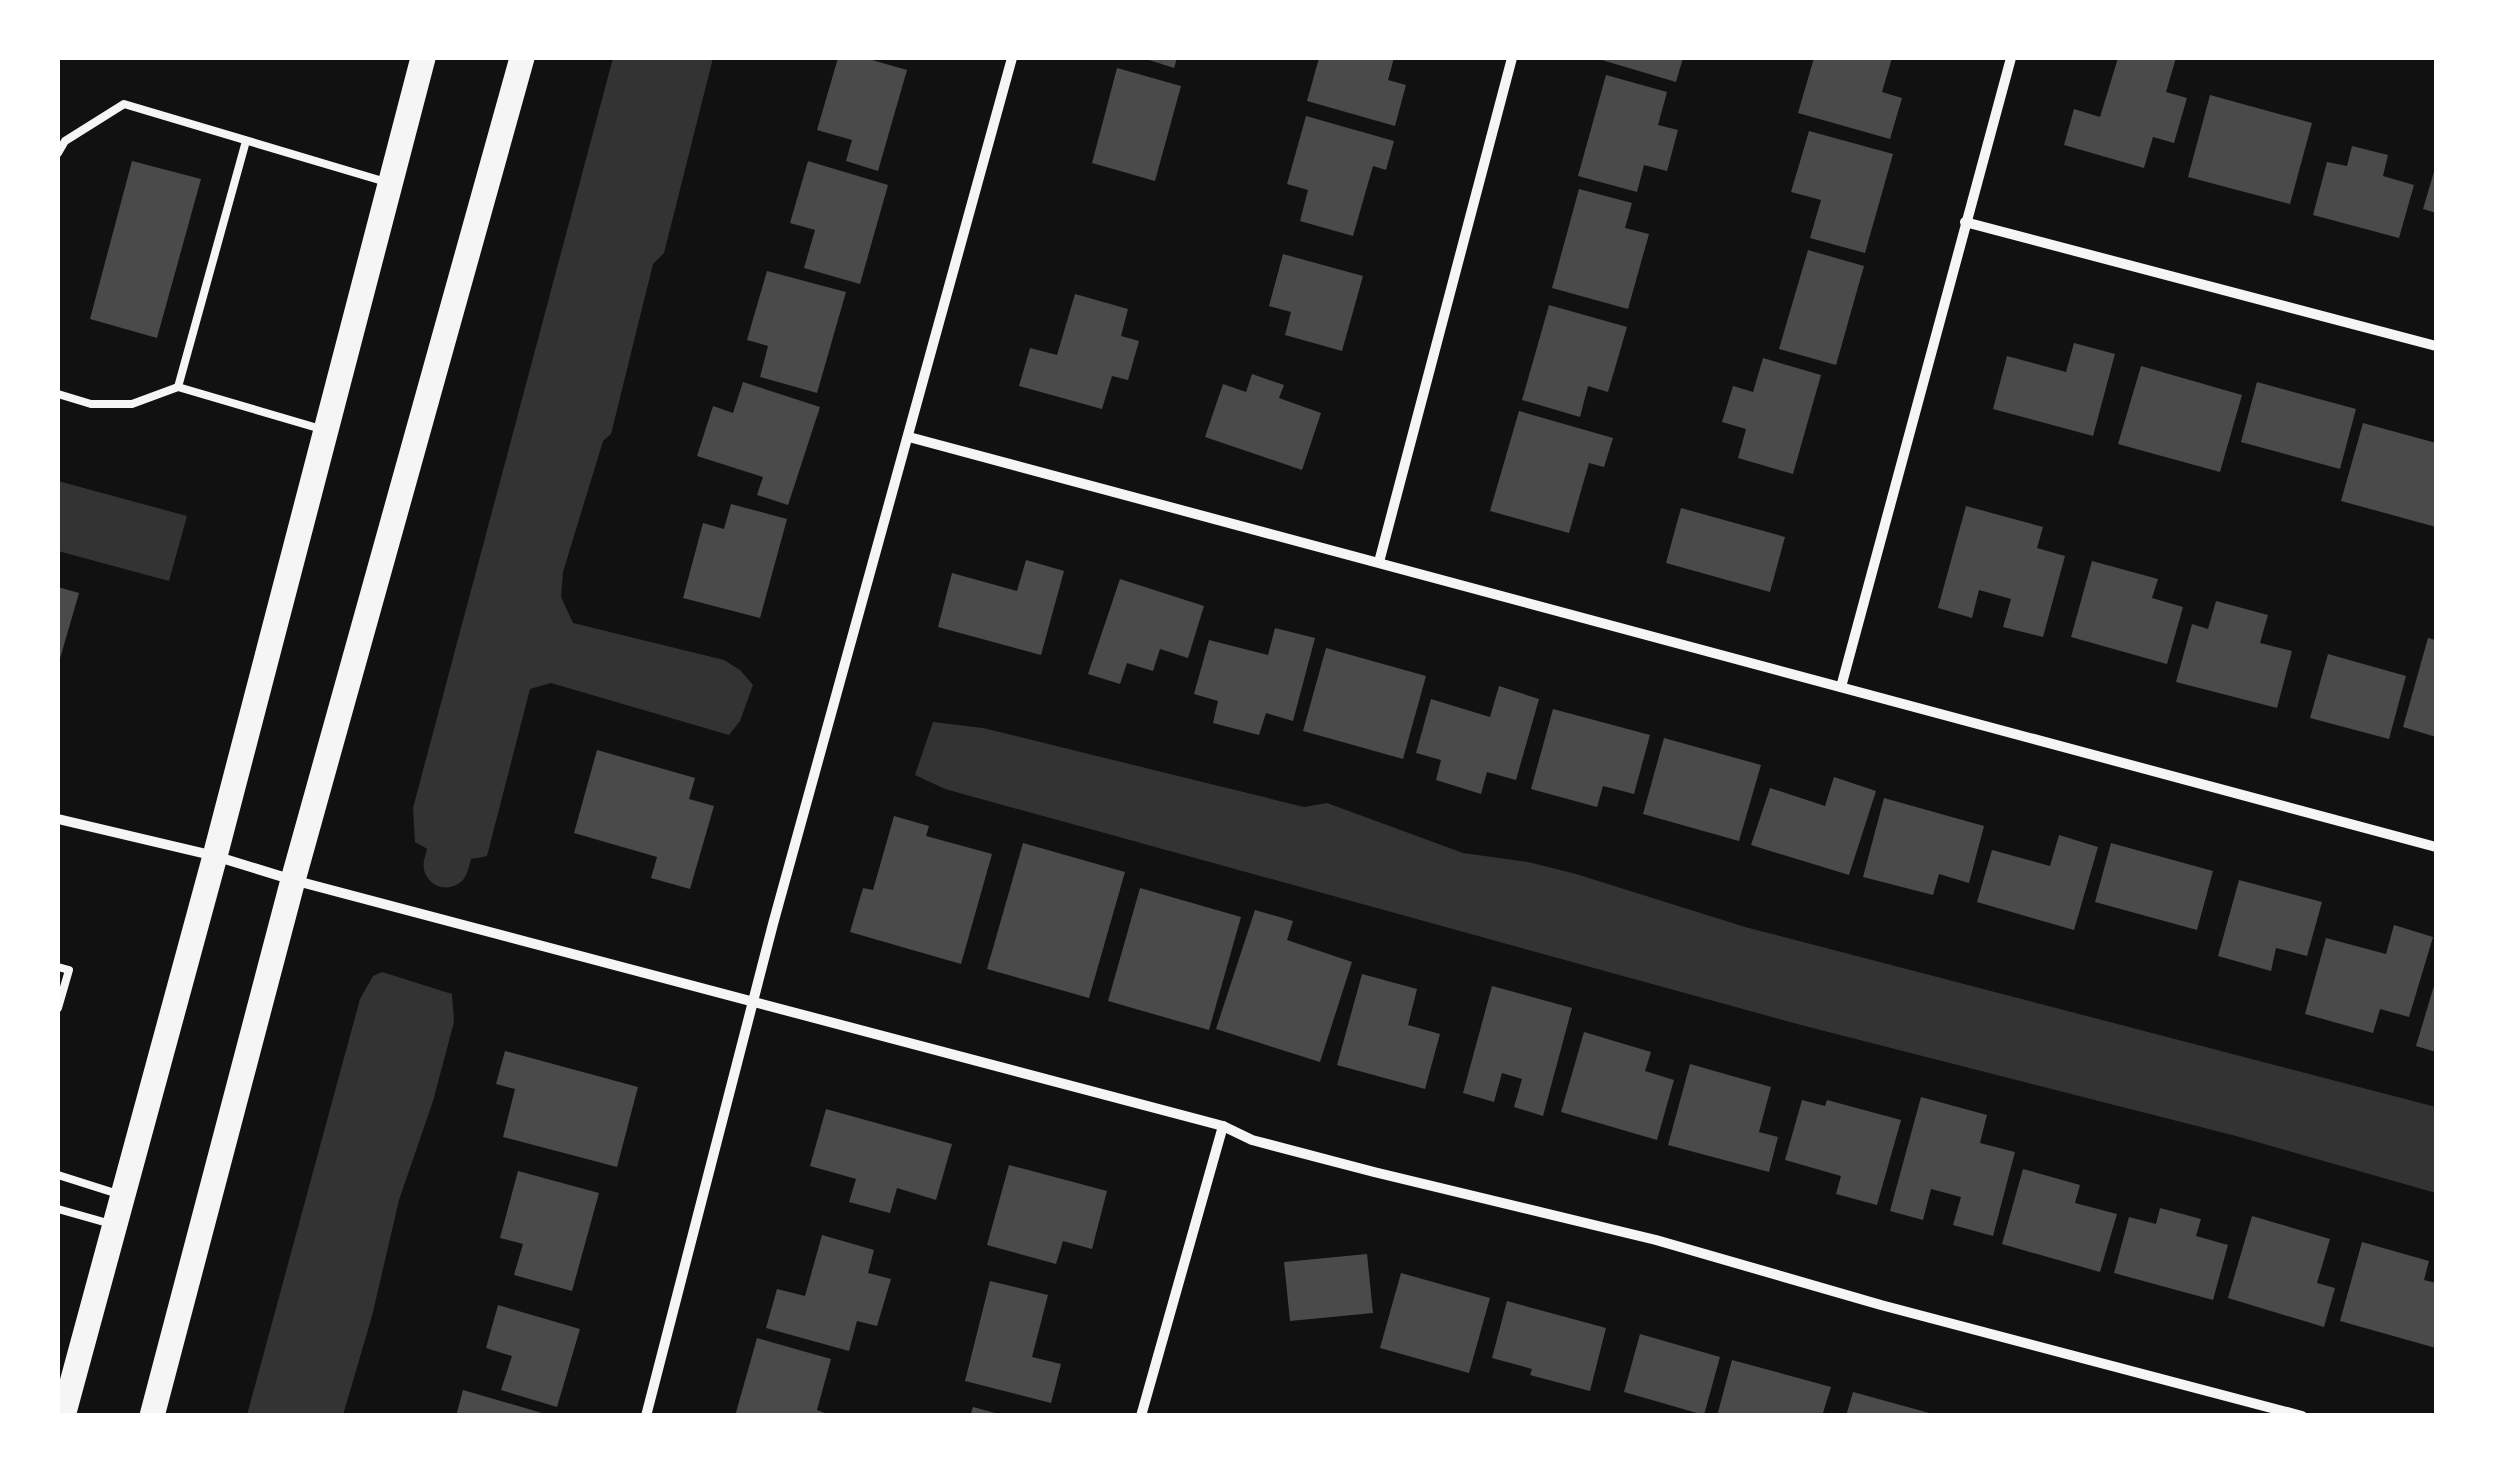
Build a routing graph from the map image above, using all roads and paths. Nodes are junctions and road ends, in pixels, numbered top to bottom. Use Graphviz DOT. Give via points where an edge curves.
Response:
graph roads {
  1 [pos="423,58"];
  2 [pos="522,58"];
  3 [pos="1012,58"];
  4 [pos="1512,58"];
  5 [pos="2011,58"];
  6 [pos="246,141"];
  7 [pos="58,153"];
  8 [pos="390,183"];
  9 [pos="1965,222"];
  10 [pos="2436,346"];
  11 [pos="178,387"];
  12 [pos="58,394"];
  13 [pos="326,430"];
  14 [pos="908,437"];
  15 [pos="1379,562"];
  16 [pos="1840,688"];
  17 [pos="58,818"];
  18 [pos="2436,847"];
  19 [pos="215,856"];
  20 [pos="293,880"];
  21 [pos="58,966"];
  22 [pos="754,1002"];
  23 [pos="58,1008"];
  24 [pos="1223,1126"];
  25 [pos="58,1175"];
  26 [pos="122,1195"];
  27 [pos="58,1209"];
  28 [pos="114,1225"];
  29 [pos="62,1416"];
  30 [pos="152,1416"];
  31 [pos="646,1416"];
  32 [pos="1141,1416"];
  33 [pos="2302,1416"];
  1 -- 8 [label="main road"];
  2 -- 20 [label="main road"];
  3 -- 14 [label="street"];
  4 -- 15 [label="street"];
  5 -- 9 [label="street"];
  6 -- 7 [label="lane" via="124,104 65,141"];
  6 -- 8 [label="lane"];
  6 -- 11 [label="lane"];
  8 -- 13 [label="main road"];
  9 -- 10 [label="street"];
  9 -- 16 [label="street"];
  11 -- 12 [label="lane" via="132,404 91,404"];
  11 -- 13 [label="lane"];
  13 -- 19 [label="main road"];
  14 -- 15 [label="street"];
  14 -- 22 [label="street"];
  15 -- 16 [label="street"];
  16 -- 18 [label="street"];
  17 -- 19 [label="street"];
  19 -- 20 [label="street"];
  19 -- 26 [label="main road"];
  20 -- 22 [label="street"];
  20 -- 30 [label="main road"];
  21 -- 23 [label="lane" via="69,970"];
  22 -- 24 [label="street"];
  22 -- 31 [label="street"];
  24 -- 32 [label="street"];
  24 -- 33 [label="street" via="1252,1140 1656,1240"];
  25 -- 26 [label="lane"];
  26 -- 28 [label="main road"];
  27 -- 28 [label="lane"];
  28 -- 29 [label="main road"];
}
